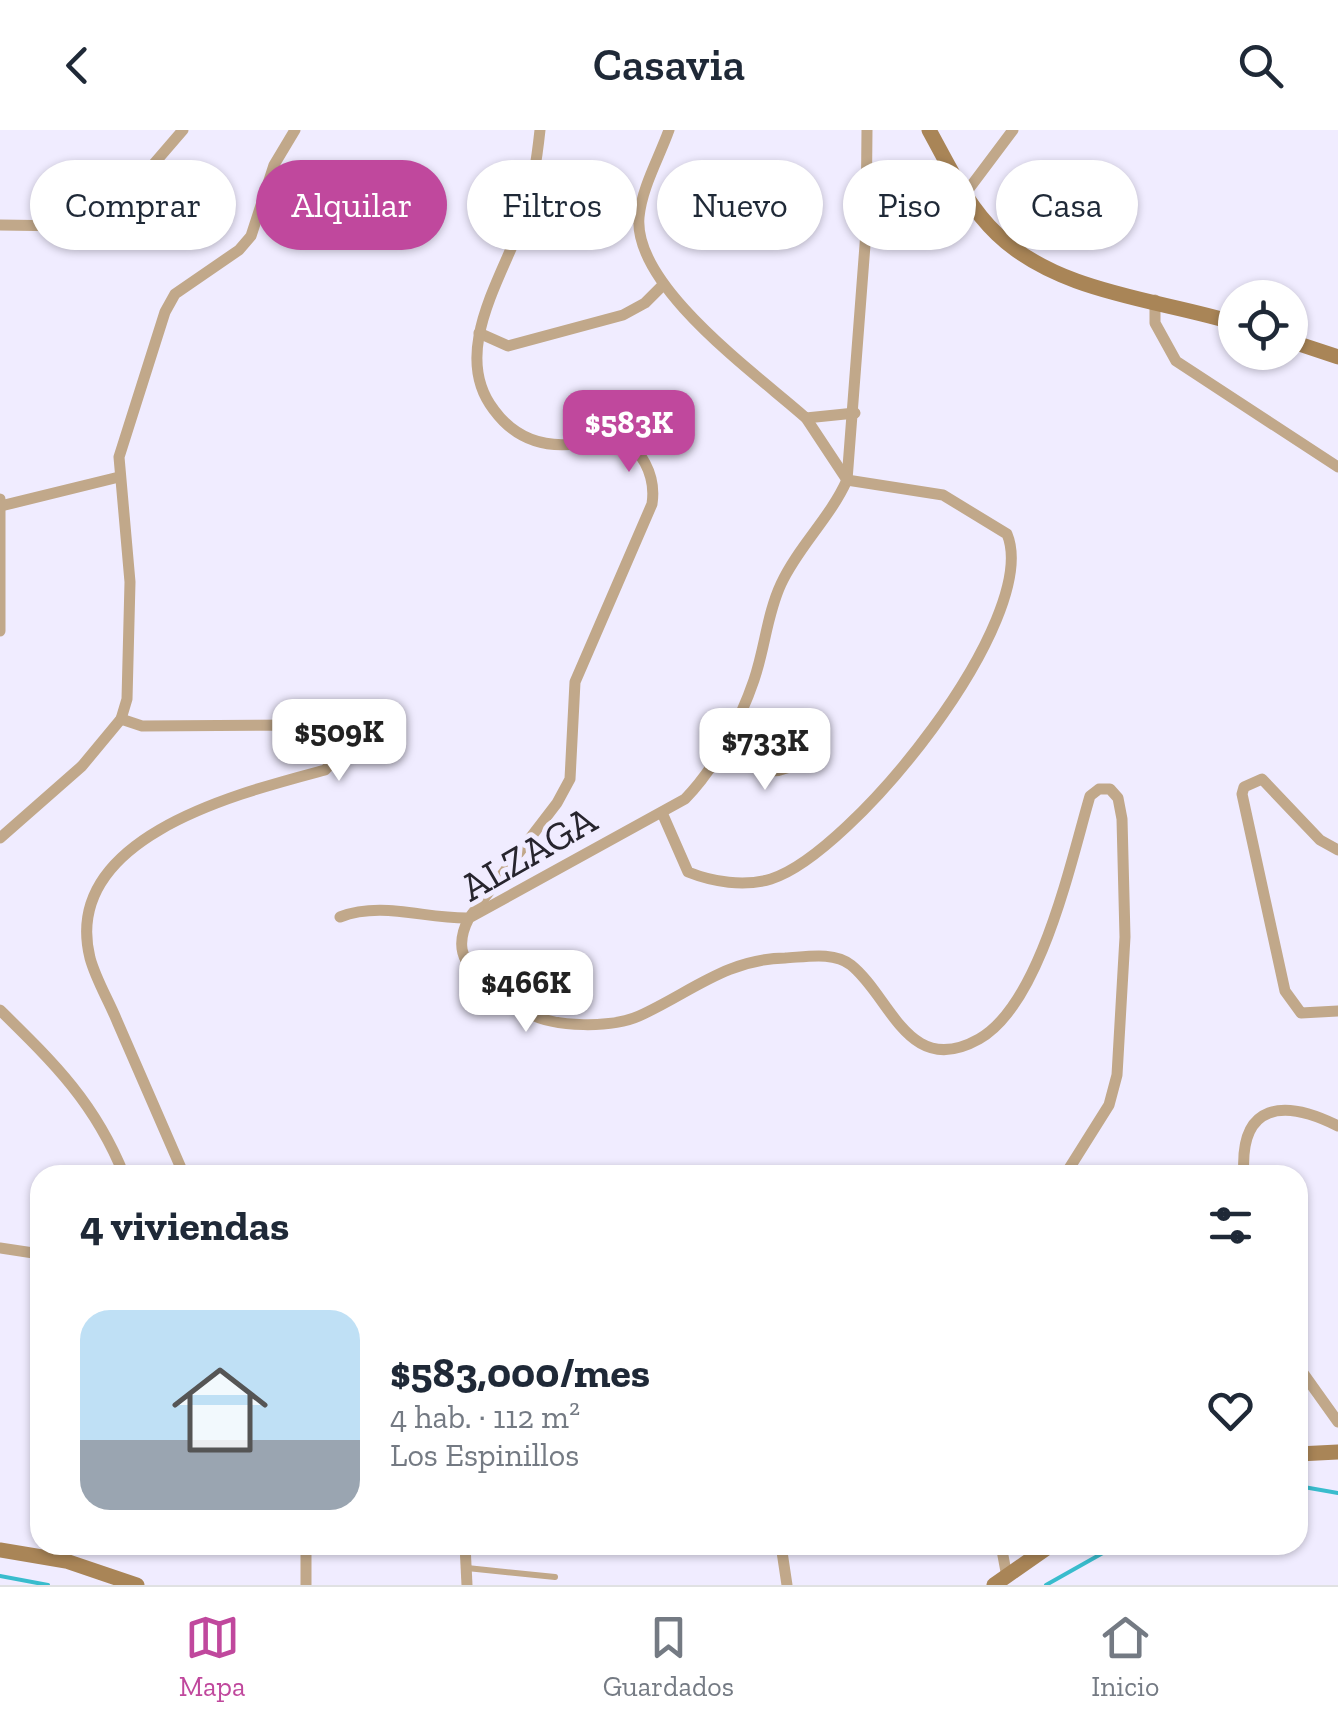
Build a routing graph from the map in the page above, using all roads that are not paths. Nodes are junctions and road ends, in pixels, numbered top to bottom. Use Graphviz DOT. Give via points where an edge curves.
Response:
graph roads {
  1 [pos="183,130"];
  2 [pos="295,130"];
  3 [pos="540,130"];
  4 [pos="669,130"];
  5 [pos="867,130"];
  6 [pos="929,130"];
  7 [pos="1013,130"];
  8 [pos="946,160"];
  9 [pos="976,179"];
  10 [pos="976,208"];
  11 [pos="0,225"];
  12 [pos="663,285"];
  13 [pos="1155,300"];
  14 [pos="1218,318"];
  15 [pos="479,333"];
  16 [pos="1308,347"];
  17 [pos="1338,357"];
  18 [pos="854,413"];
  19 [pos="806,418"];
  20 [pos="1338,467"];
  21 [pos="119,476"];
  22 [pos="847,480"];
  23 [pos="0,502"];
  24 [pos="0,631"];
  25 [pos="121,719"];
  26 [pos="733,728"];
  27 [pos="819,738"];
  28 [pos="662,814"];
  29 [pos="0,838"];
  30 [pos="1338,850"];
  31 [pos="340,918"];
  32 [pos="468,918"];
  33 [pos="0,1010"];
  34 [pos="1338,1011"];
  35 [pos="1338,1126"];
  36 [pos="120,1165"];
  37 [pos="180,1165"];
  38 [pos="1071,1165"];
  39 [pos="1245,1165"];
  40 [pos="0,1248"];
  41 [pos="30,1252"];
  42 [pos="1308,1380"];
  43 [pos="1338,1422"];
  44 [pos="1338,1452"];
  45 [pos="1308,1454"];
  46 [pos="0,1550"];
  47 [pos="30,1555"];
  48 [pos="33,1555"];
  49 [pos="306,1555"];
  50 [pos="466,1555"];
  51 [pos="782,1555"];
  52 [pos="1001,1555"];
  53 [pos="1037,1555"];
  54 [pos="467,1568"];
  55 [pos="554,1578"];
  56 [pos="1001,1581"];
  57 [pos="138,1585"];
  58 [pos="306,1585"];
  59 [pos="467,1585"];
  60 [pos="787,1585"];
  1 -- 11 [label="street" via="108,217 70,226"];
  2 -- 21 [label="street" via="274,166 251,236 175,294 164,312"];
  3 -- 15 [label="street" via="524,215"];
  4 -- 12 [label="street" via="638,220"];
  5 -- 18 [label="street, ALZAGA"];
  6 -- 8 [label="main road"];
  7 -- 9 [label="street"];
  10 -- 13 [label="main road" via="995,233 1037,264"];
  12 -- 15 [label="street" via="624,316 508,346"];
  12 -- 19 [label="street"];
  13 -- 14 [label="main road"];
  13 -- 20 [label="street" via="1155,322 1176,361"];
  15 -- 32 [label="street" via="481,383 493,410 512,427 535,443 559,447 612,438 624,443 646,462 654,487 610,611 575,682 570,778"];
  16 -- 17 [label="main road"];
  18 -- 19 [label="street"];
  18 -- 22 [label="street, ALZAGA"];
  19 -- 22 [label="street"];
  21 -- 23 [label="street"];
  21 -- 25 [label="street" via="130,582"];
  22 -- 26 [label="street, ALZAGA" via="784,578"];
  22 -- 28 [label="street" via="943,496 1008,534 1010,569 962,686 913,758 865,812 774,878 749,883 688,872"];
  23 -- 24 [label="street"];
  25 -- 29 [label="street" via="82,766"];
  25 -- 37 [label="street" via="142,726 316,724 332,731 339,744 337,758 324,770 198,809 134,846 101,876 92,896 90,957"];
  26 -- 27 [label="street" via="742,761 766,773 792,769"];
  26 -- 28 [label="street, ALZAGA" via="704,780"];
  28 -- 32 [label="street, ALZAGA"];
  30 -- 34 [label="street" via="1262,779 1244,787 1285,991 1301,1013"];
  31 -- 32 [label="street" via="386,909"];
  32 -- 38 [label="street, ALZAGA" via="461,934 467,966 542,1019 636,1018 741,963 832,957 850,964 902,1032 952,1048 980,1038 1009,1011 1062,903 1090,796 1110,789 1122,819 1121,1049 1109,1104"];
  33 -- 36 [label="street" via="70,1078 98,1117"];
  35 -- 39 [label="street" via="1298,1108 1274,1109 1250,1130"];
  40 -- 41 [label="street"];
  42 -- 43 [label="street"];
  44 -- 45 [label="main road"];
  46 -- 47 [label="main road"];
  48 -- 57 [label="main road"];
  49 -- 58 [label="street"];
  50 -- 54 [label="street"];
  51 -- 60 [label="street"];
  52 -- 56 [label="street"];
  53 -- 56 [label="main road"];
  54 -- 55 [label="lane"];
  54 -- 59 [label="street"];
}
